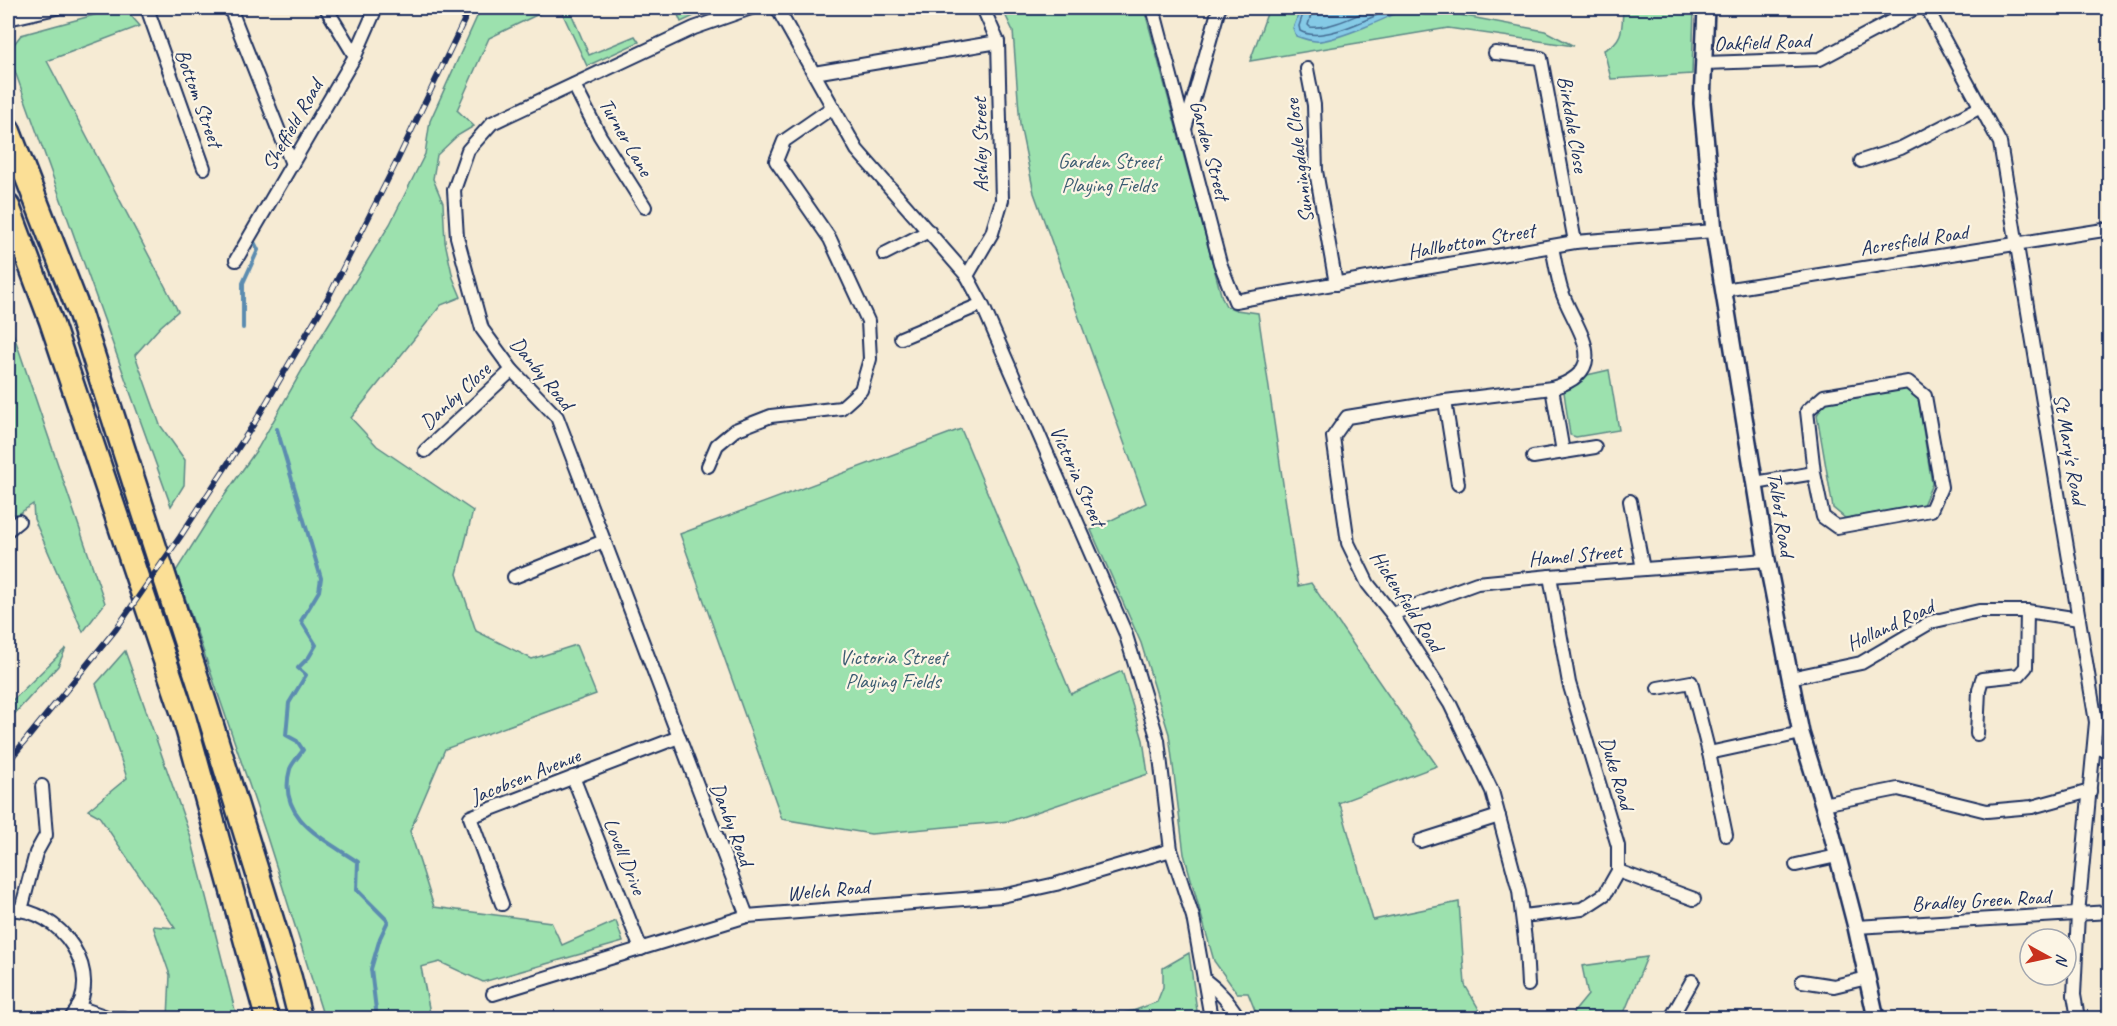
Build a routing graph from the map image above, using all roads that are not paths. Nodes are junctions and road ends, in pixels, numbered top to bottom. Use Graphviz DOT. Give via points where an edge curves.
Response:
graph roads {
  1 [pos="56,8"];
  2 [pos="147,8"];
  3 [pos="230,8"];
  4 [pos="326,8"];
  5 [pos="376,8"];
  6 [pos="752,8"];
  7 [pos="777,8"];
  8 [pos="983,8"];
  9 [pos="1153,8"];
  10 [pos="1219,8"];
  11 [pos="1706,8"];
  12 [pos="1916,8"];
  13 [pos="1927,8"];
  14 [pos="722,12"];
  15 [pos="8,19"];
  16 [pos="998,42"];
  17 [pos="1495,53"];
  18 [pos="355,56"];
  19 [pos="1704,63"];
  20 [pos="1307,69"];
  21 [pos="814,73"];
  22 [pos="574,85"];
  23 [pos="833,107"];
  24 [pos="1981,107"];
  25 [pos="8,129"];
  26 [pos="1185,130"];
  27 [pos="1861,161"];
  28 [pos="292,164"];
  29 [pos="204,168"];
  30 [pos="8,206"];
  31 [pos="645,207"];
  32 [pos="2109,229"];
  33 [pos="929,231"];
  34 [pos="1714,231"];
  35 [pos="1575,242"];
  36 [pos="2016,244"];
  37 [pos="1552,247"];
  38 [pos="884,254"];
  39 [pos="236,260"];
  40 [pos="967,276"];
  41 [pos="1336,284"];
  42 [pos="1724,290"];
  43 [pos="1235,301"];
  44 [pos="982,303"];
  45 [pos="901,338"];
  46 [pos="512,370"];
  47 [pos="1552,388"];
  48 [pos="1445,401"];
  49 [pos="1594,447"];
  50 [pos="425,451"];
  51 [pos="1563,452"];
  52 [pos="1533,457"];
  53 [pos="708,466"];
  54 [pos="1814,473"];
  55 [pos="1755,483"];
  56 [pos="1458,484"];
  57 [pos="1630,501"];
  58 [pos="19,521"];
  59 [pos="8,530"];
  60 [pos="604,541"];
  61 [pos="1767,560"];
  62 [pos="1643,569"];
  63 [pos="1550,576"];
  64 [pos="514,577"];
  65 [pos="2027,611"];
  66 [pos="1392,614"];
  67 [pos="2079,619"];
  68 [pos="1790,678"];
  69 [pos="1658,688"];
  70 [pos="1801,733"];
  71 [pos="1977,734"];
  72 [pos="679,737"];
  73 [pos="2094,748"];
  74 [pos="2109,750"];
  75 [pos="1709,753"];
  76 [pos="573,777"];
  77 [pos="42,786"];
  78 [pos="2090,791"];
  79 [pos="1823,804"];
  80 [pos="1499,816"];
  81 [pos="1726,835"];
  82 [pos="1420,841"];
  83 [pos="1171,850"];
  84 [pos="1838,856"];
  85 [pos="1796,865"];
  86 [pos="1618,871"];
  87 [pos="1694,899"];
  88 [pos="502,904"];
  89 [pos="8,910"];
  90 [pos="21,910"];
  91 [pos="2109,912"];
  92 [pos="2078,914"];
  93 [pos="747,916"];
  94 [pos="1522,916"];
  95 [pos="1856,927"];
  96 [pos="641,949"];
  97 [pos="1867,978"];
  98 [pos="1205,980"];
  99 [pos="1692,981"];
  100 [pos="1802,981"];
  101 [pos="1528,985"];
  102 [pos="493,994"];
  103 [pos="78,1007"];
  104 [pos="70,1018"];
  105 [pos="123,1018"];
  106 [pos="267,1018"];
  107 [pos="300,1018"];
  108 [pos="1211,1018"];
  109 [pos="1239,1018"];
  110 [pos="1671,1018"];
  111 [pos="1876,1018"];
  112 [pos="2078,1018"];
  1 -- 15 [label="street"];
  2 -- 29 [label="street, Bottom Street"];
  3 -- 28 [label="street"];
  4 -- 18 [label="street"];
  5 -- 18 [label="street, Sheffield Road"];
  6 -- 14 [label="street, Danby Road"];
  7 -- 21 [label="street, Victoria Street"];
  8 -- 16 [label="street, Ashley Street"];
  9 -- 26 [label="street, Garden Street"];
  10 -- 26 [label="street"];
  11 -- 19 [label="street, Talbot Road"];
  12 -- 19 [label="street, Oakfield Road" via="1821,59"];
  13 -- 24 [label="street, St Mary's Road"];
  14 -- 22 [label="street, Danby Road"];
  16 -- 21 [label="street"];
  16 -- 40 [label="street, Ashley Street" via="1002,200 992,233"];
  17 -- 35 [label="street, Birkdale Close" via="1541,58"];
  18 -- 28 [label="street, Sheffield Road"];
  19 -- 34 [label="street, Talbot Road" via="1702,103"];
  20 -- 41 [label="street, Sunningdale Close" via="1314,105 1316,171"];
  21 -- 23 [label="street, Victoria Street"];
  22 -- 31 [label="street, Turner Lane" via="600,136"];
  22 -- 46 [label="street, Danby Road" via="492,123 468,150 454,190 457,237 482,329"];
  23 -- 33 [label="street, Victoria Street" via="857,150"];
  23 -- 53 [label="street" via="784,141 776,160 830,239 868,321 870,358 861,390 841,408 771,416 735,430 717,445"];
  24 -- 27 [label="street" via="1901,148"];
  24 -- 36 [label="street, St Mary's Road" via="2000,143"];
  25 -- 107 [label="highway" via="80,314 207,709"];
  26 -- 43 [label="street, Garden Street" via="1220,263"];
  28 -- 39 [label="street, Sheffield Road"];
  30 -- 106 [label="highway" via="51,321 184,717"];
  32 -- 36 [label="street, Acresfield Road"];
  33 -- 38 [label="street"];
  33 -- 40 [label="street, Victoria Street"];
  34 -- 35 [label="street, Hallbottom Street"];
  34 -- 42 [label="street, Talbot Road"];
  35 -- 37 [label="street, Hallbottom Street"];
  36 -- 42 [label="street, Acresfield Road"];
  36 -- 67 [label="street, St Mary's Road"];
  37 -- 41 [label="street, Hallbottom Street"];
  37 -- 47 [label="street, Hickenfield Road" via="1561,289 1583,334 1587,353 1579,372 1566,384"];
  40 -- 44 [label="street, Victoria Street"];
  41 -- 43 [label="street, Hallbottom Street"];
  42 -- 55 [label="street, Talbot Road"];
  44 -- 45 [label="street"];
  44 -- 83 [label="street, Victoria Street" via="1125,632 1158,740"];
  46 -- 50 [label="street, Danby Close"];
  46 -- 60 [label="street, Danby Road" via="557,417"];
  47 -- 48 [label="street, Hickenfield Road"];
  47 -- 51 [label="street"];
  48 -- 56 [label="street"];
  48 -- 66 [label="street, Hickenfield Road" via="1347,417 1333,437 1348,543 1368,584"];
  49 -- 51 [label="street"];
  51 -- 52 [label="street"];
  54 -- 54 [label="street" via="1823,517 1837,527 1930,510 1941,487 1925,396 1908,382 1824,396 1807,411"];
  54 -- 55 [label="street"];
  55 -- 61 [label="street, Talbot Road"];
  57 -- 62 [label="street"];
  58 -- 59 [label="street"];
  60 -- 64 [label="street"];
  60 -- 72 [label="street, Danby Road"];
  61 -- 62 [label="street, Hamel Street"];
  61 -- 68 [label="street, Talbot Road"];
  62 -- 63 [label="street, Hamel Street"];
  63 -- 66 [label="street, Hamel Street" via="1476,583"];
  63 -- 86 [label="street, Duke Road" via="1569,683 1618,846"];
  65 -- 67 [label="street, Holland Road"];
  65 -- 68 [label="street, Holland Road" via="1979,611 1931,622 1861,663"];
  65 -- 71 [label="street" via="2026,667 2019,675 1982,679"];
  66 -- 80 [label="street, Hickenfield Road" via="1450,704 1492,791"];
  67 -- 73 [label="street, St Mary's Road" via="2096,722"];
  68 -- 70 [label="street, Talbot Road"];
  69 -- 75 [label="street" via="1691,682"];
  70 -- 75 [label="street"];
  70 -- 79 [label="street, Talbot Road"];
  72 -- 76 [label="street, Jacobsen Avenue"];
  72 -- 93 [label="street, Danby Road"];
  73 -- 74 [label="street"];
  73 -- 78 [label="street, St Mary's Road"];
  75 -- 81 [label="street"];
  76 -- 88 [label="street, Jacobsen Avenue" via="470,817"];
  76 -- 96 [label="street, Lovell Drive"];
  77 -- 90 [label="street" via="46,835 36,853"];
  78 -- 79 [label="street" via="2032,807 1987,811 1898,789"];
  78 -- 92 [label="street, St Mary's Road"];
  79 -- 84 [label="street, Talbot Road"];
  80 -- 82 [label="street"];
  80 -- 94 [label="street, Hickenfield Road"];
  83 -- 93 [label="street, Welch Road" via="1002,896"];
  83 -- 98 [label="street, Victoria Street" via="1193,917"];
  84 -- 85 [label="street"];
  84 -- 95 [label="street, Talbot Road"];
  86 -- 87 [label="street"];
  86 -- 94 [label="street" via="1605,894 1582,909"];
  89 -- 90 [label="street"];
  90 -- 103 [label="street" via="49,922 72,944 84,978"];
  91 -- 92 [label="street, Bradley Green Road"];
  92 -- 95 [label="street, Bradley Green Road"];
  92 -- 112 [label="street, St Mary's Road" via="2074,995"];
  93 -- 96 [label="street, Welch Road"];
  94 -- 101 [label="street, Hickenfield Road"];
  95 -- 97 [label="street, Talbot Road"];
  96 -- 102 [label="street, Welch Road"];
  97 -- 100 [label="street" via="1834,986"];
  97 -- 111 [label="street, Talbot Road"];
  98 -- 108 [label="street, Victoria Street"];
  98 -- 109 [label="street" via="1228,1001"];
  99 -- 110 [label="street"];
  103 -- 104 [label="street"];
  103 -- 105 [label="street" via="110,1018"];
}
